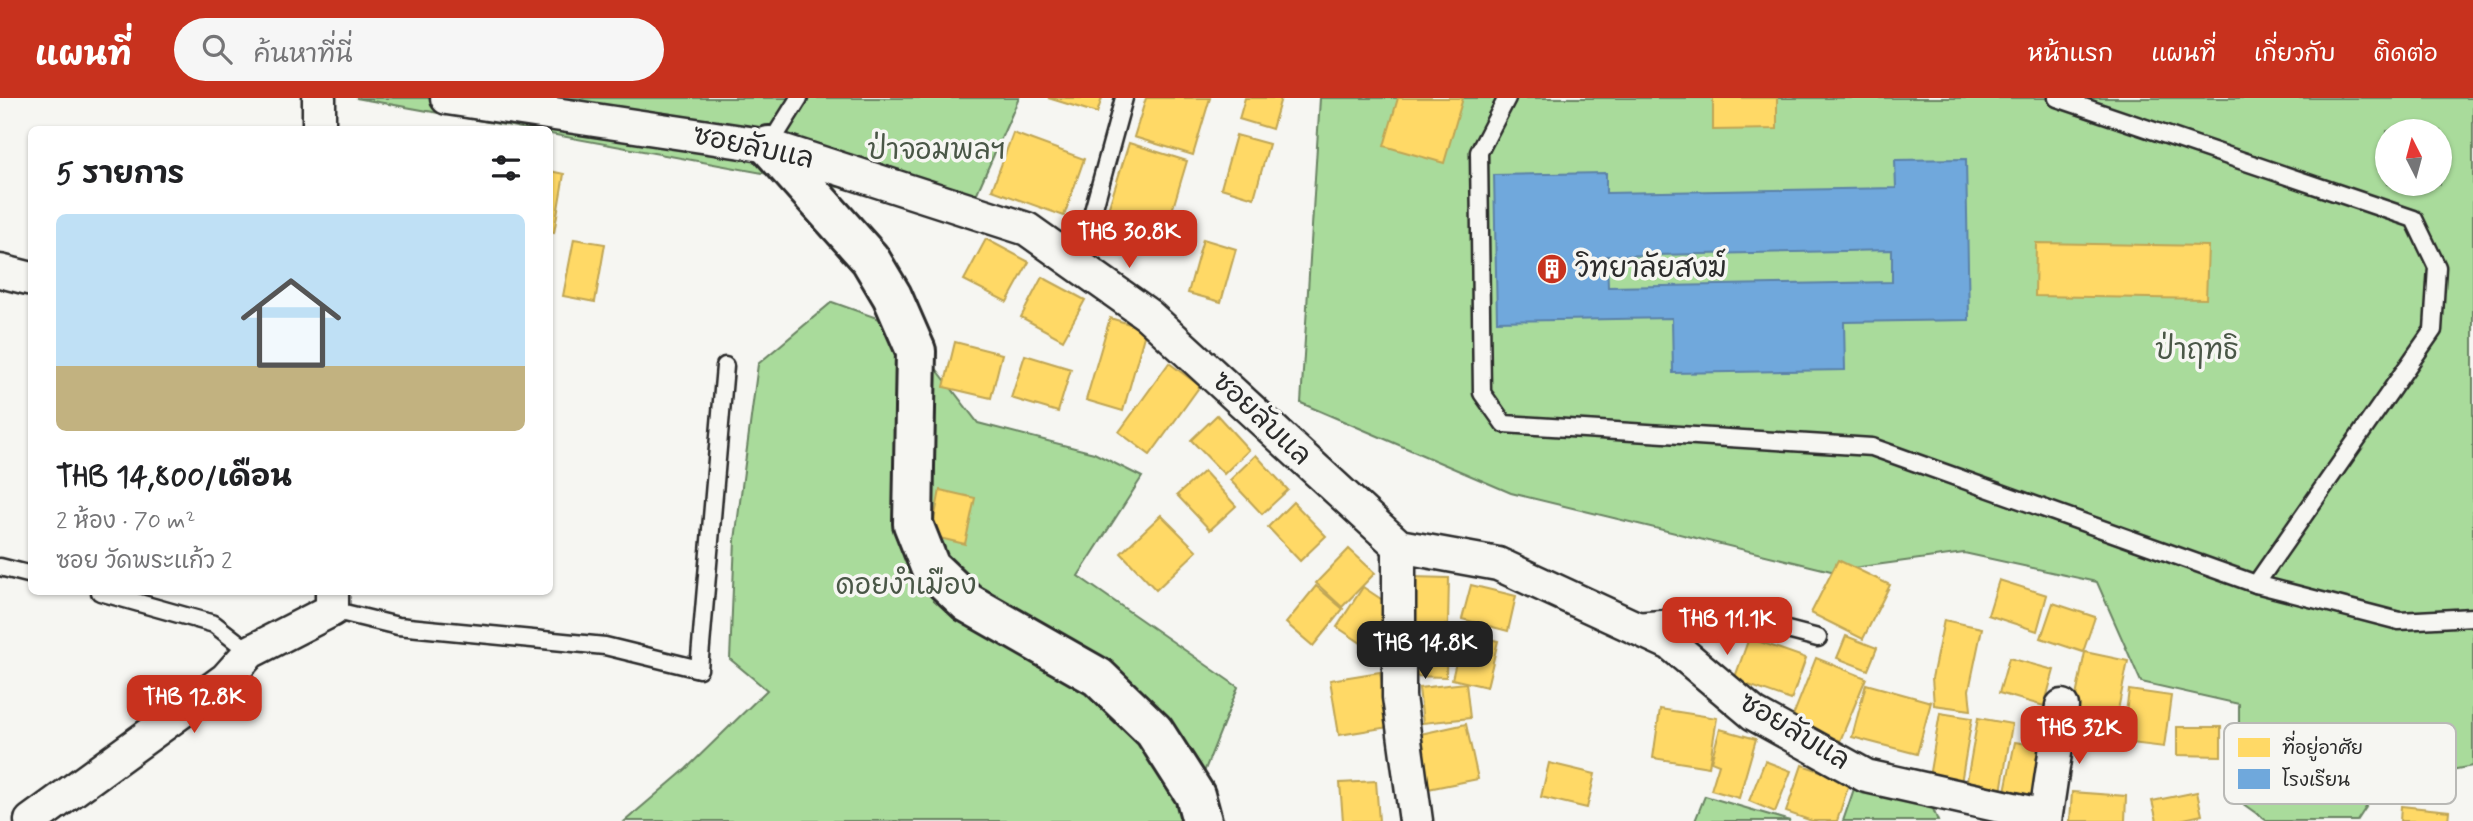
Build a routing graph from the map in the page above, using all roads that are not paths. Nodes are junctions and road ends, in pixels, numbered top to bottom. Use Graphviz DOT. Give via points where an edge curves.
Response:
graph roads {
  1 [pos="319,98"];
  2 [pos="447,98"];
  3 [pos="799,98"];
  4 [pos="1124,98"];
  5 [pos="1507,98"];
  6 [pos="2057,98"];
  7 [pos="519,103"];
  8 [pos="319,126"];
  9 [pos="769,146"];
  10 [pos="1079,266"];
  11 [pos="0,271"];
  12 [pos="28,278"];
  13 [pos="725,366"];
  14 [pos="1399,546"];
  15 [pos="0,567"];
  16 [pos="28,574"];
  17 [pos="2256,584"];
  18 [pos="111,595"];
  19 [pos="332,601"];
  20 [pos="2473,617"];
  21 [pos="1625,622"];
  22 [pos="1818,638"];
  23 [pos="250,652"];
  24 [pos="2062,706"];
  25 [pos="2045,819"];
  26 [pos="31,821"];
  27 [pos="1202,821"];
  28 [pos="1416,821"];
  1 -- 8 [label="street"];
  2 -- 7 [label="street, ซอยลับแล"];
  3 -- 9 [label="lane"];
  4 -- 10 [label="lane"];
  5 -- 17 [label="lane" via="1479,152 1482,393 1504,424 1872,447"];
  6 -- 17 [label="lane" via="2414,219 2437,267 2433,330"];
  7 -- 9 [label="street, ซอยลับแล"];
  9 -- 10 [label="street, ซอยลับแล" via="1027,229"];
  9 -- 27 [label="street" via="870,259 916,351 912,524 930,567 968,603 1098,677 1154,731 1195,795"];
  10 -- 14 [label="street, ซอยลับแล" via="1148,315"];
  11 -- 12 [label="street"];
  13 -- 19 [label="lane" via="699,669 605,646 398,626"];
  14 -- 21 [label="street, ซอยลับแล" via="1499,564"];
  14 -- 28 [label="street" via="1399,697"];
  15 -- 16 [label="lane"];
  17 -- 20 [label="lane" via="2399,621"];
  18 -- 23 [label="lane" via="214,624"];
  19 -- 23 [label="street"];
  21 -- 22 [label="lane" via="1741,618"];
  21 -- 25 [label="street, ซอยลับแล" via="1671,644 1754,714 1866,776"];
  23 -- 26 [label="street" via="226,679"];
  24 -- 25 [label="street"];
}
